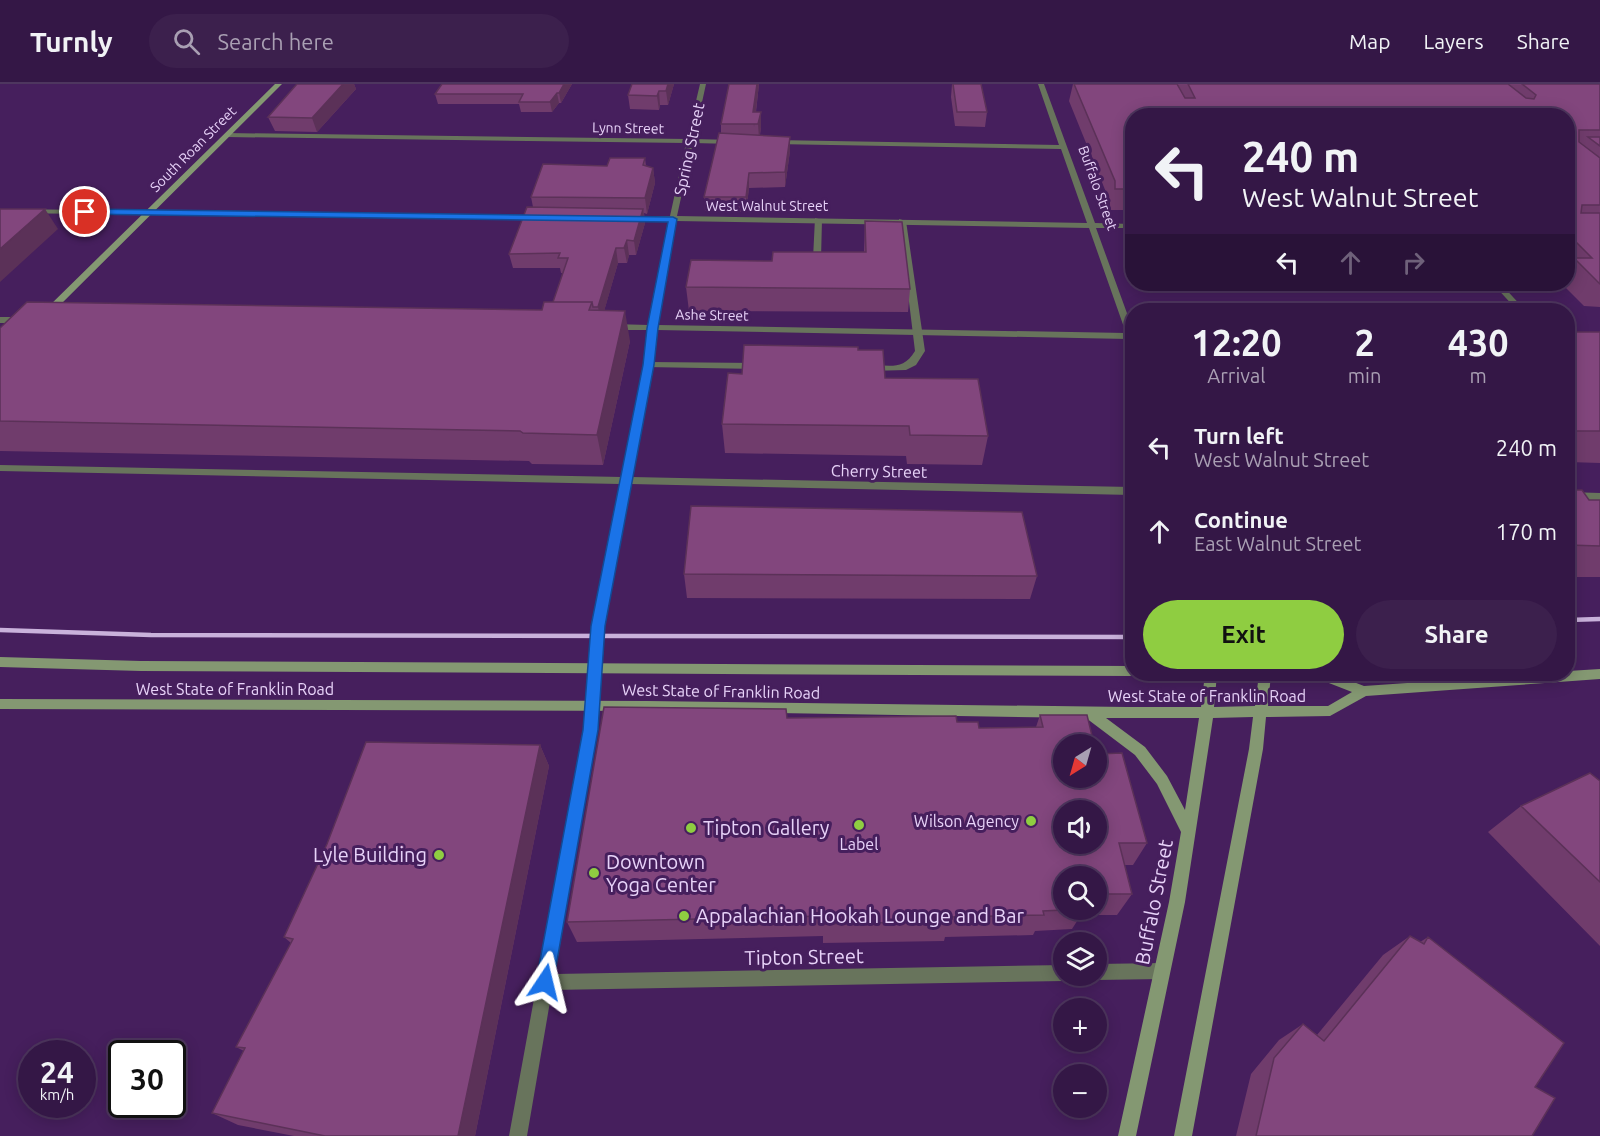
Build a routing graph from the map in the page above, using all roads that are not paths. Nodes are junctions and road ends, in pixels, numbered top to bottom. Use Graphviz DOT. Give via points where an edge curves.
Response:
graph roads {
  1 [pos="279,84"];
  2 [pos="703,84"];
  3 [pos="1041,84"];
  4 [pos="227,135"];
  5 [pos="691,141"];
  6 [pos="737,142"];
  7 [pos="760,142"];
  8 [pos="1064,147"];
  9 [pos="0,211"];
  10 [pos="148,213"];
  11 [pos="551,217"];
  12 [pos="622,218"];
  13 [pos="673,219"];
  14 [pos="818,220"];
  15 [pos="902,221"];
  16 [pos="1092,225"];
  17 [pos="1125,226"];
  18 [pos="816,259"];
  19 [pos="1503,291"];
  20 [pos="1515,303"];
  21 [pos="1125,317"];
  22 [pos="0,320"];
  23 [pos="35,320"];
  24 [pos="52,321"];
  25 [pos="597,327"];
  26 [pos="652,328"];
  27 [pos="918,332"];
  28 [pos="1125,337"];
  29 [pos="649,365"];
  30 [pos="764,366"];
  31 [pos="856,368"];
  32 [pos="0,468"];
  33 [pos="625,481"];
  34 [pos="1125,491"];
  35 [pos="1575,496"];
  36 [pos="1600,497"];
  37 [pos="0,662"];
  38 [pos="595,668"];
  39 [pos="1125,670"];
  40 [pos="1600,674"];
  41 [pos="1575,676"];
  42 [pos="1210,681"];
  43 [pos="1264,681"];
  44 [pos="1338,681"];
  45 [pos="1503,681"];
  46 [pos="1364,691"];
  47 [pos="0,704"];
  48 [pos="592,706"];
  49 [pos="1089,712"];
  50 [pos="1208,712"];
  51 [pos="1262,712"];
  52 [pos="1188,831"];
  53 [pos="1162,971"];
  54 [pos="1107,972"];
  55 [pos="1053,973"];
  56 [pos="545,982"];
  57 [pos="518,1136"];
  58 [pos="1127,1136"];
  59 [pos="1184,1136"];
  1 -- 4 [label="main road, South Roan Street"];
  2 -- 5 [label="street, Spring Street"];
  3 -- 8 [label="street, Buffalo Street"];
  4 -- 5 [label="street, Lynn Street"];
  4 -- 10 [label="main road, South Roan Street"];
  5 -- 6 [label="street, Lynn Street"];
  5 -- 13 [label="street, Spring Street"];
  7 -- 8 [label="street"];
  8 -- 16 [label="street, Buffalo Street"];
  9 -- 10 [label="street"];
  10 -- 11 [label="street"];
  10 -- 23 [label="main road, South Roan Street"];
  12 -- 13 [label="street, West Walnut Street"];
  13 -- 14 [label="street, West Walnut Street"];
  13 -- 26 [label="street, Spring Street"];
  14 -- 15 [label="street, West Walnut Street"];
  14 -- 18 [label="street"];
  15 -- 16 [label="street, West Walnut Street"];
  15 -- 27 [label="street"];
  16 -- 17 [label="street, West Walnut Street"];
  16 -- 21 [label="street, Buffalo Street"];
  19 -- 20 [label="street"];
  22 -- 23 [label="street"];
  23 -- 24 [label="street"];
  25 -- 26 [label="street, Ashe Street"];
  26 -- 27 [label="street, Ashe Street"];
  26 -- 29 [label="street, Spring Street"];
  27 -- 28 [label="street, Ashe Street"];
  27 -- 31 [label="street" via="920,351 913,363 903,368"];
  29 -- 30 [label="street"];
  29 -- 33 [label="street, Spring Street"];
  32 -- 33 [label="street, Cherry Street"];
  33 -- 34 [label="street, Cherry Street"];
  33 -- 38 [label="street, Spring Street" via="598,626"];
  35 -- 36 [label="street"];
  37 -- 38 [label="main road, West State of Franklin Road"];
  38 -- 39 [label="main road, West State of Franklin Road"];
  38 -- 48 [label="street, Spring Street"];
  40 -- 41 [label="main road, West State of Franklin Road"];
  42 -- 50 [label="main road, Buffalo Street"];
  43 -- 51 [label="main road"];
  44 -- 46 [label="main road, West State of Franklin Road"];
  45 -- 46 [label="main road, West State of Franklin Road"];
  46 -- 51 [label="main road, West State of Franklin Road" via="1330,711"];
  47 -- 48 [label="main road, West State of Franklin Road"];
  48 -- 49 [label="main road, West State of Franklin Road"];
  48 -- 56 [label="street, Spring Street"];
  49 -- 50 [label="main road, West State of Franklin Road"];
  49 -- 52 [label="main road" via="1140,751 1162,780"];
  50 -- 51 [label="main road, West State of Franklin Road"];
  50 -- 52 [label="main road, Buffalo Street"];
  51 -- 59 [label="main road"];
  52 -- 53 [label="main road, Buffalo Street"];
  53 -- 54 [label="street"];
  53 -- 58 [label="main road, Buffalo Street"];
  55 -- 56 [label="street, Tipton Street"];
  56 -- 57 [label="street, Spring Street"];
}
